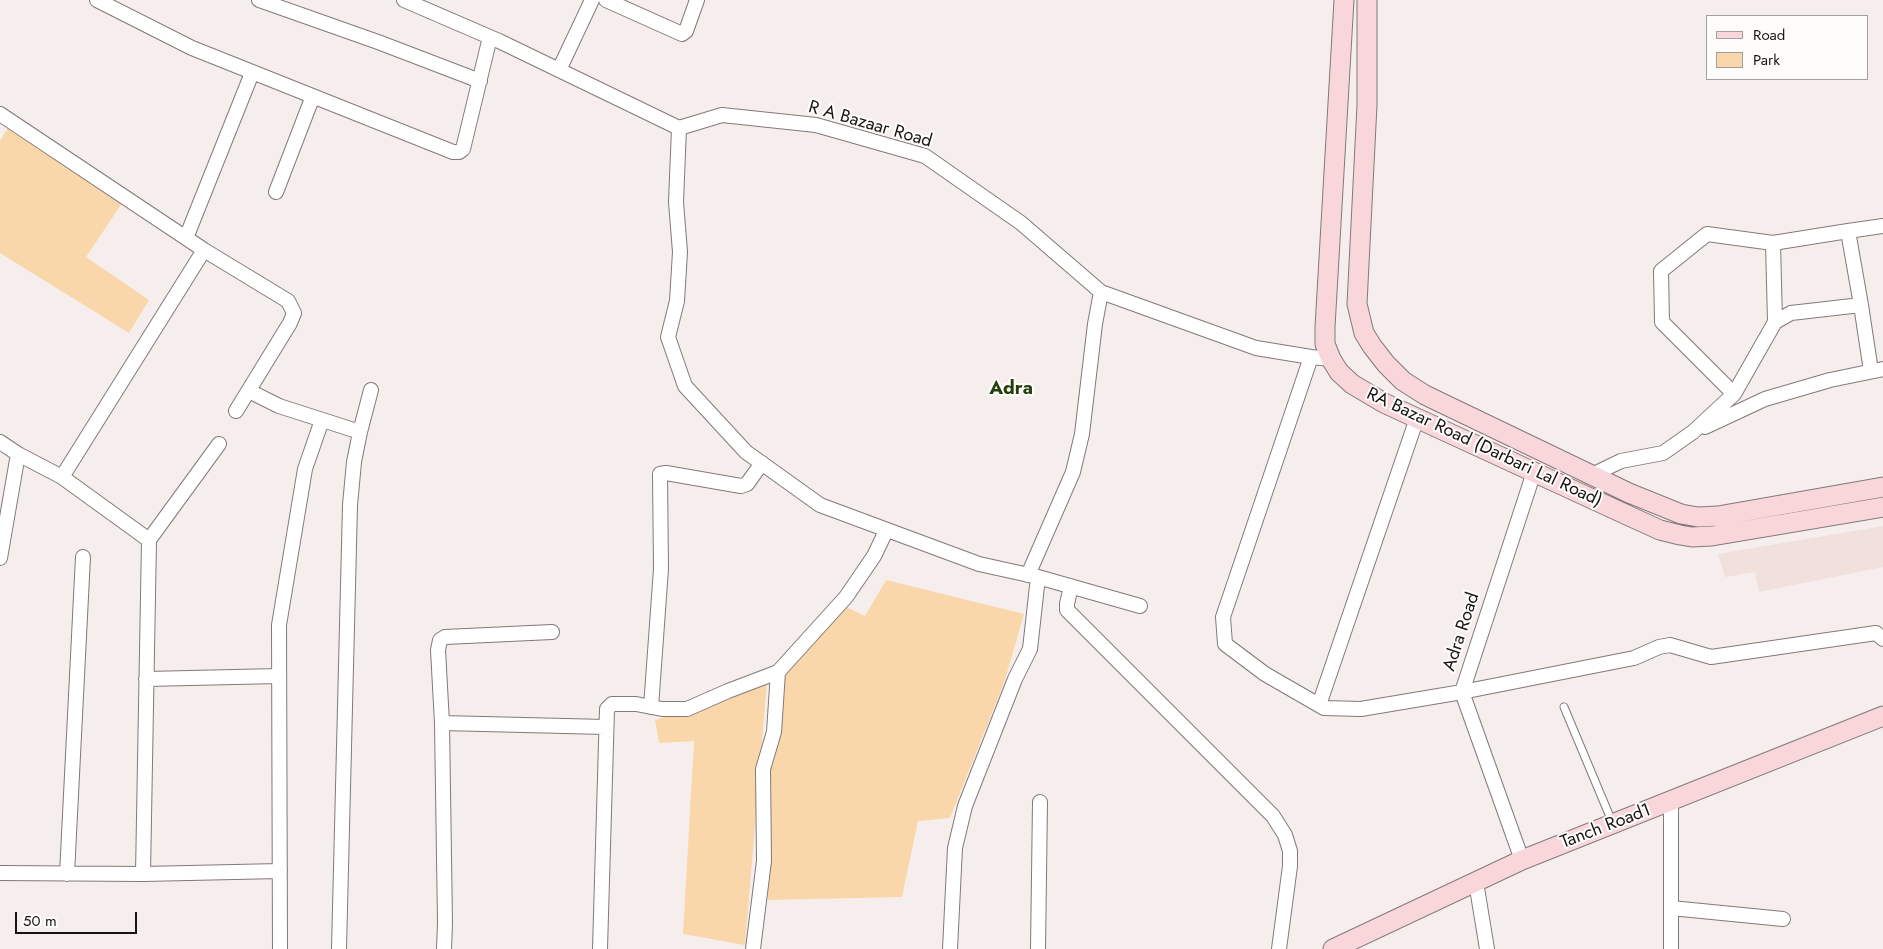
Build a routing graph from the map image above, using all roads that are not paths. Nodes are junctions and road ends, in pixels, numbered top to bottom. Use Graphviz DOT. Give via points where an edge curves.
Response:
graph roads {
  1 [pos="97,0"];
  2 [pos="259,0"];
  3 [pos="404,0"];
  4 [pos="592,0"];
  5 [pos="606,0"];
  6 [pos="697,0"];
  7 [pos="1344,0"];
  8 [pos="1367,0"];
  9 [pos="431,5"];
  10 [pos="490,37"];
  11 [pos="559,70"];
  12 [pos="252,73"];
  13 [pos="480,81"];
  14 [pos="313,96"];
  15 [pos="2,121"];
  16 [pos="679,128"];
  17 [pos="276,192"];
  18 [pos="1883,226"];
  19 [pos="1848,231"];
  20 [pos="186,238"];
  21 [pos="1773,243"];
  22 [pos="204,250"];
  23 [pos="1101,292"];
  24 [pos="1860,305"];
  25 [pos="1775,322"];
  26 [pos="1311,358"];
  27 [pos="1331,359"];
  28 [pos="1877,370"];
  29 [pos="248,390"];
  30 [pos="371,390"];
  31 [pos="1734,394"];
  32 [pos="236,411"];
  33 [pos="1417,418"];
  34 [pos="322,420"];
  35 [pos="360,432"];
  36 [pos="1693,432"];
  37 [pos="0,442"];
  38 [pos="219,444"];
  39 [pos="18,454"];
  40 [pos="762,463"];
  41 [pos="1534,472"];
  42 [pos="1592,475"];
  43 [pos="62,477"];
  44 [pos="1883,487"];
  45 [pos="1883,507"];
  46 [pos="886,531"];
  47 [pos="149,540"];
  48 [pos="84,557"];
  49 [pos="0,558"];
  50 [pos="1033,576"];
  51 [pos="1071,586"];
  52 [pos="1140,606"];
  53 [pos="552,632"];
  54 [pos="1883,639"];
  55 [pos="778,672"];
  56 [pos="279,676"];
  57 [pos="146,679"];
  58 [pos="1462,692"];
  59 [pos="1319,705"];
  60 [pos="651,707"];
  61 [pos="1564,707"];
  62 [pos="1883,716"];
  63 [pos="442,723"];
  64 [pos="606,727"];
  65 [pos="1040,802"];
  66 [pos="1671,802"];
  67 [pos="1613,824"];
  68 [pos="1522,860"];
  69 [pos="280,871"];
  70 [pos="0,873"];
  71 [pos="67,874"];
  72 [pos="143,874"];
  73 [pos="1476,882"];
  74 [pos="1671,908"];
  75 [pos="1783,919"];
  76 [pos="280,949"];
  77 [pos="339,949"];
  78 [pos="444,949"];
  79 [pos="600,949"];
  80 [pos="753,949"];
  81 [pos="950,949"];
  82 [pos="1038,949"];
  83 [pos="1279,949"];
  84 [pos="1333,949"];
  85 [pos="1487,949"];
  86 [pos="1671,949"];
  1 -- 12 [label="street" via="192,48"];
  2 -- 13 [label="street"];
  3 -- 9 [label="street"];
  4 -- 11 [label="street"];
  5 -- 6 [label="street" via="682,34"];
  7 -- 27 [label="main road, RA Bazar Road (Darbari Lal Road)" via="1325,327 1325,344"];
  8 -- 42 [label="main road, RA Bazar Road (Darbari Lal Road)" via="1367,105 1357,304 1364,333 1386,364 1403,381 1425,395"];
  9 -- 10 [label="street"];
  10 -- 11 [label="street"];
  10 -- 13 [label="street"];
  11 -- 16 [label="street"];
  12 -- 14 [label="street"];
  12 -- 20 [label="street"];
  13 -- 14 [label="street" via="464,149 459,152"];
  14 -- 17 [label="street"];
  15 -- 20 [label="street"];
  16 -- 23 [label="street, R A Bazaar Road" via="722,115 816,125 925,156 1021,223"];
  16 -- 40 [label="street" via="676,202 680,252 677,301 668,337 685,386 746,452"];
  18 -- 19 [label="street"];
  19 -- 21 [label="street"];
  19 -- 24 [label="street"];
  20 -- 22 [label="street"];
  21 -- 25 [label="street"];
  21 -- 31 [label="street" via="1707,234 1661,271 1662,322"];
  22 -- 29 [label="street" via="288,301 294,313"];
  22 -- 43 [label="street"];
  23 -- 26 [label="street, R A Bazaar Road" via="1256,348"];
  23 -- 50 [label="street" via="1082,434 1073,472"];
  24 -- 25 [label="street" via="1791,313"];
  24 -- 28 [label="street"];
  25 -- 31 [label="street"];
  26 -- 27 [label="street, R A Bazaar Road"];
  26 -- 59 [label="street" via="1223,617 1225,644 1265,674"];
  27 -- 33 [label="main road, RA Bazar Road (Darbari Lal Road)" via="1352,384"];
  28 -- 36 [label="street" via="1764,400"];
  29 -- 32 [label="street"];
  29 -- 34 [label="street" via="278,406"];
  30 -- 35 [label="street"];
  31 -- 36 [label="street"];
  33 -- 41 [label="main road, RA Bazar Road (Darbari Lal Road)"];
  33 -- 59 [label="street"];
  34 -- 35 [label="street"];
  34 -- 56 [label="street" via="305,468 279,625"];
  35 -- 77 [label="street" via="349,522"];
  36 -- 42 [label="street" via="1663,453 1621,461"];
  37 -- 39 [label="street"];
  38 -- 47 [label="street"];
  39 -- 43 [label="street"];
  39 -- 49 [label="street"];
  40 -- 46 [label="street" via="820,505"];
  40 -- 60 [label="street" via="747,484 741,486 660,474 661,569"];
  41 -- 45 [label="main road, RA Bazar Road (Darbari Lal Road)" via="1660,530 1692,537"];
  41 -- 58 [label="street, Adra Road"];
  42 -- 44 [label="main road, RA Bazar Road (Darbari Lal Road)" via="1649,502 1698,517"];
  43 -- 47 [label="street"];
  46 -- 50 [label="street" via="978,564"];
  46 -- 55 [label="street" via="874,556 846,597"];
  47 -- 57 [label="street"];
  48 -- 71 [label="street"];
  50 -- 51 [label="street"];
  50 -- 81 [label="street" via="1030,649 965,806 955,848"];
  51 -- 52 [label="street"];
  51 -- 83 [label="street" via="1067,610 1273,816 1285,836 1290,866"];
  53 -- 63 [label="street" via="445,637 440,640"];
  54 -- 58 [label="street" via="1876,633 1711,657 1670,645 1634,658"];
  55 -- 60 [label="street" via="687,709"];
  55 -- 80 [label="street" via="774,732 763,769 764,861"];
  56 -- 57 [label="street"];
  56 -- 69 [label="street"];
  57 -- 72 [label="street"];
  58 -- 59 [label="street" via="1361,709 1324,708"];
  58 -- 68 [label="street, Adra Road"];
  60 -- 64 [label="street" via="612,704 607,709"];
  61 -- 67 [label="lane"];
  62 -- 66 [label="main road, Tanch Road1"];
  63 -- 64 [label="street"];
  63 -- 78 [label="street"];
  64 -- 79 [label="street"];
  65 -- 82 [label="street"];
  66 -- 67 [label="main road, Tanch Road1"];
  66 -- 74 [label="street"];
  67 -- 68 [label="main road, Tanch Road1"];
  68 -- 73 [label="main road, Tanch Road1"];
  69 -- 72 [label="street"];
  69 -- 76 [label="street"];
  70 -- 71 [label="street"];
  71 -- 72 [label="street"];
  73 -- 84 [label="main road, Tanch Road1"];
  73 -- 85 [label="street"];
  74 -- 75 [label="street"];
  74 -- 86 [label="street"];
}
